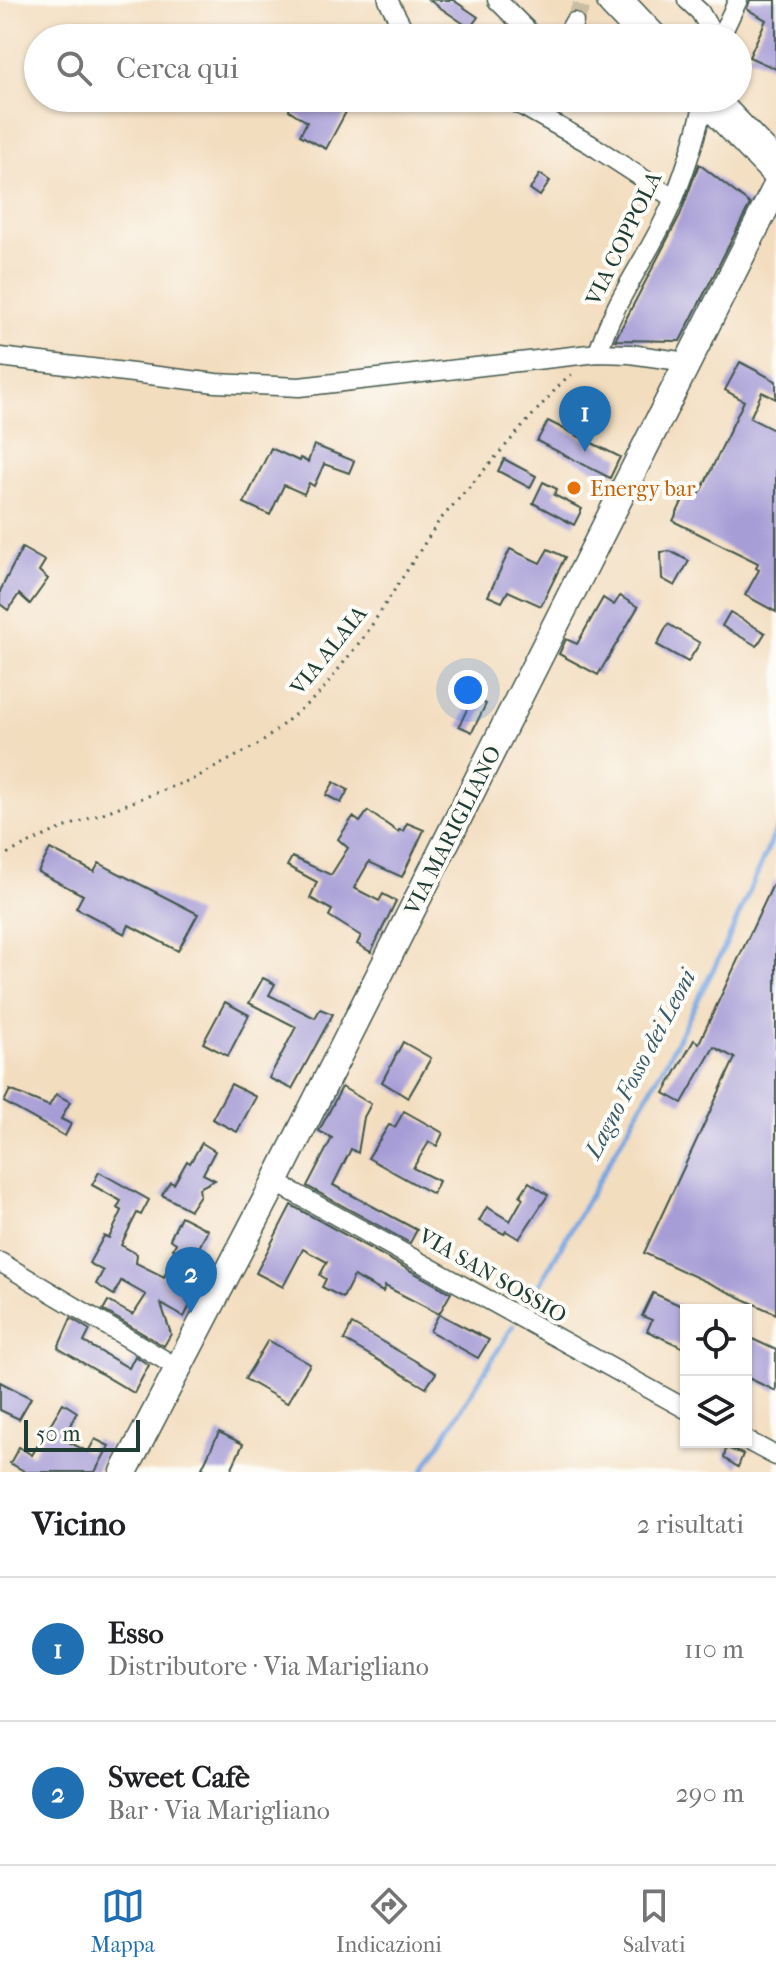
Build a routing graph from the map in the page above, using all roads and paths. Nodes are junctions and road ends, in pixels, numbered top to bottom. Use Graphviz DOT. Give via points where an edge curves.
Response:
graph roads {
  1 [pos="388,0"];
  2 [pos="497,0"];
  3 [pos="614,0"];
  4 [pos="687,0"];
  5 [pos="738,0"];
  6 [pos="401,24"];
  7 [pos="521,24"];
  8 [pos="637,24"];
  9 [pos="708,24"];
  10 [pos="725,24"];
  11 [pos="533,112"];
  12 [pos="702,112"];
  13 [pos="720,112"];
  14 [pos="776,169"];
  15 [pos="776,187"];
  16 [pos="673,198"];
  17 [pos="598,353"];
  18 [pos="0,357"];
  19 [pos="687,362"];
  20 [pos="0,857"];
  21 [pos="275,1182"];
  22 [pos="0,1262"];
  23 [pos="178,1368"];
  24 [pos="680,1406"];
  25 [pos="752,1443"];
  26 [pos="776,1456"];
  27 [pos="124,1472"];
  1 -- 6 [label="street"];
  2 -- 7 [label="street"];
  3 -- 8 [label="highway"];
  4 -- 9 [label="street"];
  5 -- 10 [label="street"];
  11 -- 16 [label="street"];
  12 -- 16 [label="street, VIA COPPOLA"];
  13 -- 14 [label="highway"];
  15 -- 19 [label="street, VIA MARIGLIANO"];
  16 -- 17 [label="street, VIA COPPOLA" via="619,298"];
  17 -- 18 [label="street" via="299,387 216,383"];
  17 -- 19 [label="street"];
  17 -- 20 [label="path, VIA ALAIA" via="562,382 439,521 366,634 320,693 261,743 193,779"];
  19 -- 21 [label="street, VIA MARIGLIANO"];
  21 -- 23 [label="street, VIA MARIGLIANO"];
  21 -- 24 [label="street, VIA SAN SOSSIO"];
  22 -- 23 [label="street"];
  23 -- 27 [label="street, VIA MARIGLIANO"];
  25 -- 26 [label="street"];
}
